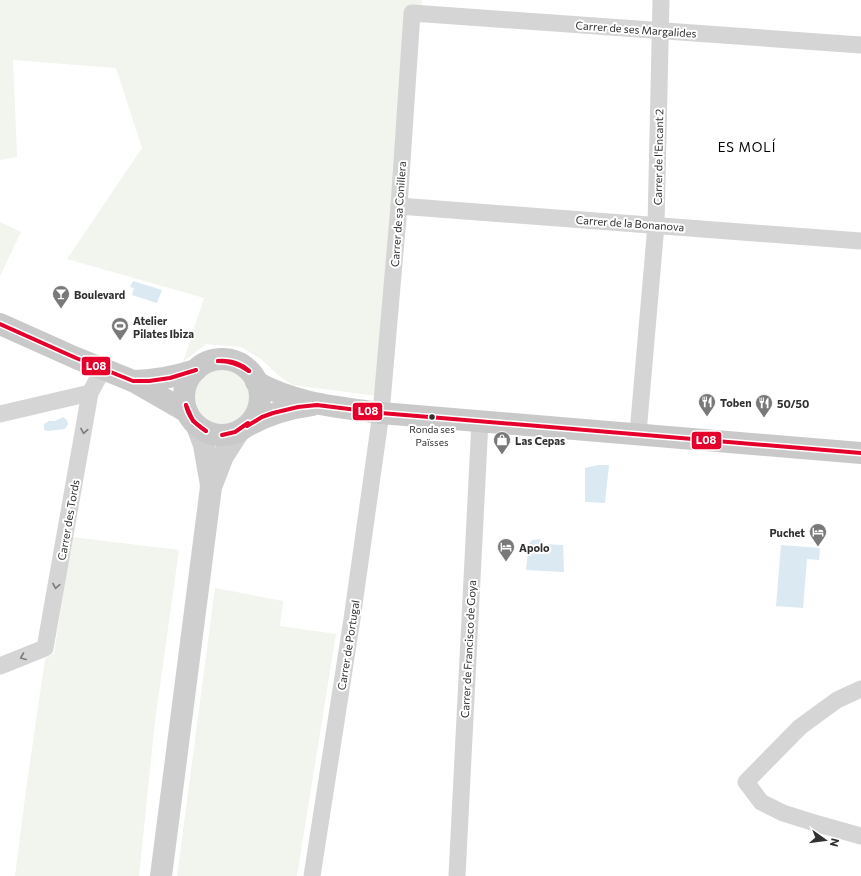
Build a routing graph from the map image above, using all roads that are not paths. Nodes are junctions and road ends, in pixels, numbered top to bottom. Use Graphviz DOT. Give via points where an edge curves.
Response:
graph roads {
  1 [pos="661,0"];
  2 [pos="412,13"];
  3 [pos="661,31"];
  4 [pos="861,45"];
  5 [pos="399,206"];
  6 [pos="656,225"];
  7 [pos="861,241"];
  8 [pos="0,324"];
  9 [pos="103,369"];
  10 [pos="196,370"];
  11 [pos="133,381"];
  12 [pos="256,382"];
  13 [pos="90,392"];
  14 [pos="317,405"];
  15 [pos="0,414"];
  16 [pos="381,414"];
  17 [pos="192,419"];
  18 [pos="480,422"];
  19 [pos="243,428"];
  20 [pos="638,434"];
  21 [pos="861,452"];
  22 [pos="211,487"];
  23 [pos="0,666"];
  24 [pos="861,689"];
  25 [pos="861,836"];
  26 [pos="161,876"];
  27 [pos="312,876"];
  28 [pos="457,876"];
  1 -- 3 [label="street, Carrer de l'Encant 2"];
  2 -- 3 [label="street, Carrer de ses Margalides"];
  2 -- 5 [label="street, Carrer de sa Conillera"];
  3 -- 4 [label="street, Carrer de ses Margalides"];
  3 -- 6 [label="street, Carrer de l'Encant 2"];
  5 -- 6 [label="street, Carrer de la Bonanova"];
  5 -- 16 [label="street, Carrer de sa Conillera"];
  6 -- 7 [label="street, Carrer de la Bonanova"];
  6 -- 20 [label="street, Carrer de l'Encant 2"];
  8 -- 9 [label="main road"];
  9 -- 11 [label="main road"];
  9 -- 13 [label="street, Carrer des Tords"];
  10 -- 11 [label="main road" via="170,378"];
  10 -- 12 [label="main road" via="216,360 229,360 241,364"];
  10 -- 17 [label="main road" via="185,388 184,401"];
  11 -- 17 [label="main road"];
  12 -- 14 [label="main road" via="279,393"];
  12 -- 19 [label="main road" via="260,394 258,407 254,417"];
  13 -- 15 [label="street"];
  13 -- 23 [label="street, Carrer des Tords, one-way" via="45,648"];
  14 -- 16 [label="main road"];
  14 -- 19 [label="main road" via="273,413"];
  16 -- 18 [label="main road"];
  16 -- 27 [label="street, Carrer de Portugal"];
  17 -- 19 [label="main road" via="206,432 216,435 226,435"];
  17 -- 22 [label="main road" via="204,445"];
  18 -- 20 [label="main road"];
  18 -- 28 [label="street, Carrer de Francisco de Goya"];
  19 -- 22 [label="main road" via="223,456"];
  20 -- 21 [label="main road"];
  22 -- 26 [label="main road"];
  24 -- 25 [label="street" via="837,700 800,727 746,782 761,802 783,813"];
}
